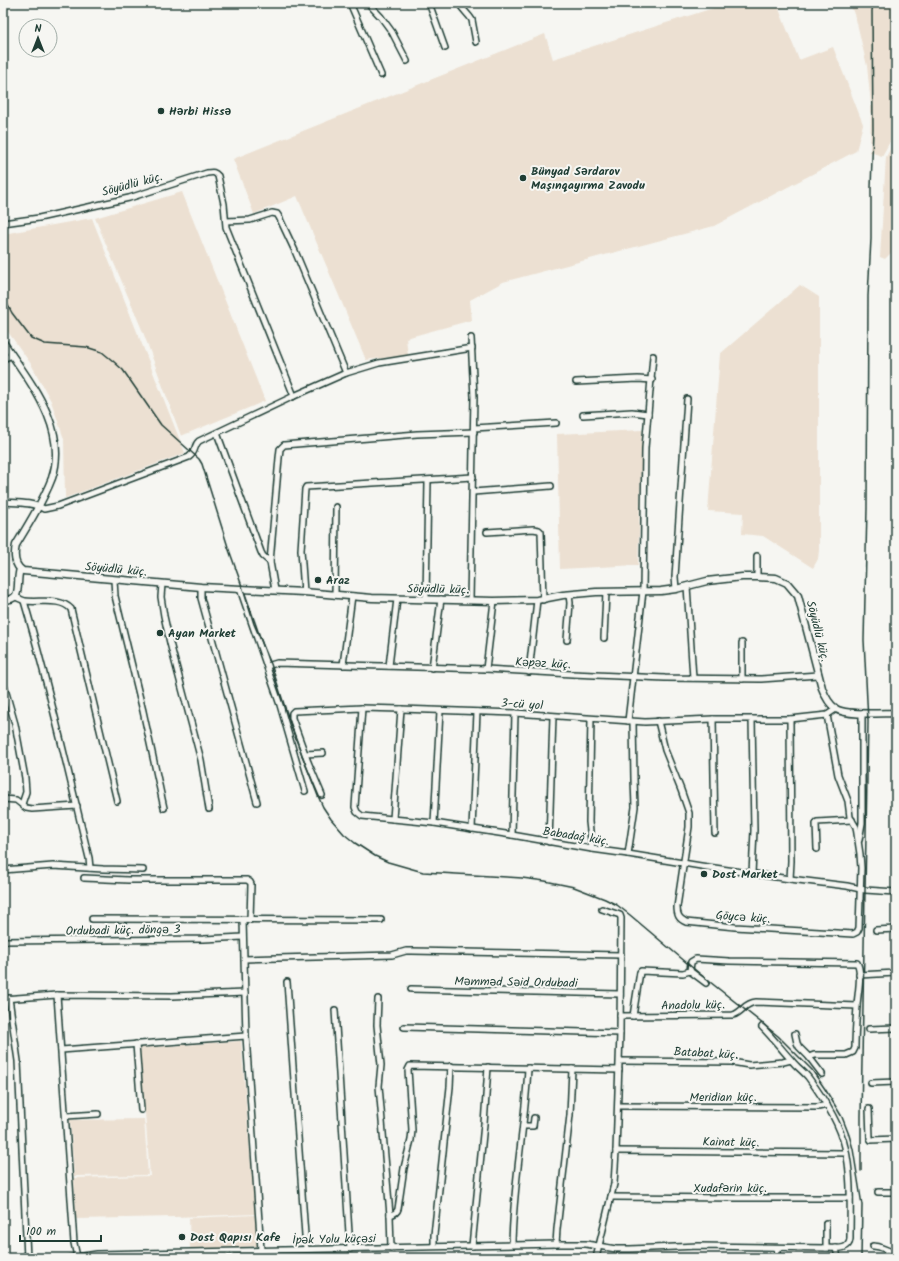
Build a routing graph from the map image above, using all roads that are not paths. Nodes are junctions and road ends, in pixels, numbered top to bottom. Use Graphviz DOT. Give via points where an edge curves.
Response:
graph roads {
  1 [pos="350,3"];
  2 [pos="368,3"];
  3 [pos="429,3"];
  4 [pos="459,3"];
  5 [pos="476,42"];
  6 [pos="445,48"];
  7 [pos="407,61"];
  8 [pos="381,75"];
  9 [pos="226,221"];
  10 [pos="3,224"];
  11 [pos="471,338"];
  12 [pos="3,342"];
  13 [pos="472,348"];
  14 [pos="12,355"];
  15 [pos="653,356"];
  16 [pos="3,359"];
  17 [pos="346,373"];
  18 [pos="652,380"];
  19 [pos="576,382"];
  20 [pos="294,396"];
  21 [pos="687,399"];
  22 [pos="648,414"];
  23 [pos="583,415"];
  24 [pos="556,423"];
  25 [pos="474,430"];
  26 [pos="217,433"];
  27 [pos="896,470"];
  28 [pos="473,477"];
  29 [pos="428,481"];
  30 [pos="551,486"];
  31 [pos="473,492"];
  32 [pos="3,502"];
  33 [pos="39,506"];
  34 [pos="336,507"];
  35 [pos="896,508"];
  36 [pos="488,532"];
  37 [pos="758,556"];
  38 [pos="270,562"];
  39 [pos="20,569"];
  40 [pos="757,577"];
  41 [pos="114,580"];
  42 [pos="162,584"];
  43 [pos="687,586"];
  44 [pos="201,587"];
  45 [pos="240,589"];
  46 [pos="676,589"];
  47 [pos="275,590"];
  48 [pos="643,591"];
  49 [pos="304,592"];
  50 [pos="606,592"];
  51 [pos="335,595"];
  52 [pos="569,595"];
  53 [pos="352,596"];
  54 [pos="16,597"];
  55 [pos="397,599"];
  56 [pos="426,599"];
  57 [pos="441,599"];
  58 [pos="3,600"];
  59 [pos="470,600"];
  60 [pos="540,600"];
  61 [pos="24,601"];
  62 [pos="494,601"];
  63 [pos="604,638"];
  64 [pos="567,640"];
  65 [pos="742,643"];
  66 [pos="343,665"];
  67 [pos="267,666"];
  68 [pos="389,666"];
  69 [pos="432,668"];
  70 [pos="486,669"];
  71 [pos="529,672"];
  72 [pos="818,676"];
  73 [pos="633,677"];
  74 [pos="693,678"];
  75 [pos="742,679"];
  76 [pos="3,682"];
  77 [pos="362,708"];
  78 [pos="401,709"];
  79 [pos="836,709"];
  80 [pos="440,710"];
  81 [pos="477,712"];
  82 [pos="515,713"];
  83 [pos="862,713"];
  84 [pos="896,714"];
  85 [pos="826,715"];
  86 [pos="553,716"];
  87 [pos="591,719"];
  88 [pos="713,719"];
  89 [pos="752,719"];
  90 [pos="790,719"];
  91 [pos="631,721"];
  92 [pos="658,722"];
  93 [pos="323,753"];
  94 [pos="305,754"];
  95 [pos="305,791"];
  96 [pos="322,795"];
  97 [pos="3,799"];
  98 [pos="117,801"];
  99 [pos="257,802"];
  100 [pos="22,804"];
  101 [pos="77,806"];
  102 [pos="164,808"];
  103 [pos="209,809"];
  104 [pos="393,819"];
  105 [pos="852,820"];
  106 [pos="434,823"];
  107 [pos="472,829"];
  108 [pos="715,833"];
  109 [pos="512,835"];
  110 [pos="549,842"];
  111 [pos="859,845"];
  112 [pos="592,849"];
  113 [pos="817,849"];
  114 [pos="628,854"];
  115 [pos="684,864"];
  116 [pos="90,868"];
  117 [pos="3,870"];
  118 [pos="143,870"];
  119 [pos="752,874"];
  120 [pos="84,878"];
  121 [pos="790,880"];
  122 [pos="861,889"];
  123 [pos="896,892"];
  124 [pos="602,909"];
  125 [pos="92,918"];
  126 [pos="243,920"];
  127 [pos="250,920"];
  128 [pos="380,920"];
  129 [pos="896,929"];
  130 [pos="876,930"];
  131 [pos="243,937"];
  132 [pos="3,941"];
  133 [pos="620,955"];
  134 [pos="244,959"];
  135 [pos="690,971"];
  136 [pos="896,973"];
  137 [pos="859,975"];
  138 [pos="287,982"];
  139 [pos="706,983"];
  140 [pos="411,989"];
  141 [pos="244,993"];
  142 [pos="620,994"];
  143 [pos="57,995"];
  144 [pos="9,998"];
  145 [pos="3,999"];
  146 [pos="378,999"];
  147 [pos="856,1006"];
  148 [pos="334,1010"];
  149 [pos="620,1016"];
  150 [pos="633,1016"];
  151 [pos="404,1027"];
  152 [pos="762,1027"];
  153 [pos="896,1028"];
  154 [pos="869,1029"];
  155 [pos="620,1033"];
  156 [pos="796,1034"];
  157 [pos="246,1036"];
  158 [pos="136,1044"];
  159 [pos="62,1050"];
  160 [pos="809,1057"];
  161 [pos="791,1060"];
  162 [pos="620,1061"];
  163 [pos="451,1066"];
  164 [pos="488,1067"];
  165 [pos="528,1068"];
  166 [pos="572,1069"];
  167 [pos="619,1070"];
  168 [pos="822,1074"];
  169 [pos="896,1082"];
  170 [pos="871,1083"];
  171 [pos="827,1105"];
  172 [pos="618,1106"];
  173 [pos="869,1109"];
  174 [pos="141,1110"];
  175 [pos="98,1114"];
  176 [pos="66,1116"];
  177 [pos="534,1118"];
  178 [pos="523,1126"];
  179 [pos="896,1139"];
  180 [pos="616,1151"];
  181 [pos="846,1153"];
  182 [pos="878,1192"];
  183 [pos="896,1192"];
  184 [pos="611,1197"];
  185 [pos="850,1198"];
  186 [pos="390,1215"];
  187 [pos="826,1223"];
  188 [pos="512,1244"];
  189 [pos="556,1244"];
  190 [pos="434,1246"];
  191 [pos="472,1246"];
  192 [pos="598,1246"];
  193 [pos="873,1246"];
  194 [pos="391,1248"];
  195 [pos="777,1248"];
  196 [pos="826,1248"];
  197 [pos="836,1248"];
  198 [pos="306,1249"];
  199 [pos="350,1249"];
  200 [pos="261,1250"];
  201 [pos="896,1252"];
  202 [pos="176,1255"];
  203 [pos="76,1257"];
  204 [pos="27,1258"];
  205 [pos="70,1258"];
  206 [pos="596,1258"];
  207 [pos="777,1258"];
  208 [pos="838,1258"];
  1 -- 8 [label="street"];
  2 -- 7 [label="street" via="392,32"];
  3 -- 6 [label="street"];
  4 -- 5 [label="street" via="472,20"];
  9 -- 10 [label="street, Söyüdlü küç." via="218,176 213,172 129,198"];
  9 -- 17 [label="street" via="250,220 272,213 277,214"];
  9 -- 20 [label="street, Söyüdlü küç." via="228,232"];
  11 -- 13 [label="street"];
  12 -- 14 [label="street"];
  13 -- 17 [label="street" via="379,364"];
  13 -- 25 [label="street"];
  14 -- 16 [label="street"];
  14 -- 33 [label="street" via="45,408 53,431 54,471"];
  15 -- 18 [label="street"];
  17 -- 20 [label="street"];
  18 -- 19 [label="street"];
  18 -- 22 [label="street"];
  20 -- 26 [label="street"];
  21 -- 46 [label="street"];
  22 -- 23 [label="street" via="632,412"];
  22 -- 48 [label="street" via="645,448"];
  24 -- 25 [label="street"];
  25 -- 28 [label="street"];
  25 -- 38 [label="street" via="284,445 280,449"];
  26 -- 33 [label="street" via="200,441 189,457 58,506 44,509"];
  26 -- 38 [label="street" via="261,552"];
  27 -- 35 [label="street"];
  28 -- 29 [label="street"];
  28 -- 31 [label="street"];
  29 -- 49 [label="street" via="306,487 302,550"];
  29 -- 56 [label="street"];
  30 -- 31 [label="street"];
  31 -- 59 [label="street"];
  32 -- 33 [label="street"];
  33 -- 39 [label="street" via="16,545 15,560"];
  34 -- 51 [label="street"];
  36 -- 60 [label="street" via="534,529 541,532"];
  37 -- 40 [label="street"];
  38 -- 47 [label="street"];
  39 -- 41 [label="street, Söyüdlü küç."];
  39 -- 54 [label="street"];
  40 -- 43 [label="street, Söyüdlü küç." via="724,578"];
  40 -- 72 [label="street, Söyüdlü küç." via="782,580 795,591 801,604"];
  41 -- 42 [label="street, Söyüdlü küç."];
  41 -- 102 [label="street" via="115,596 144,711"];
  42 -- 44 [label="street, Söyüdlü küç."];
  42 -- 103 [label="street" via="165,623 201,760"];
  43 -- 46 [label="street, Söyüdlü küç."];
  43 -- 74 [label="street"];
  44 -- 45 [label="street, Söyüdlü küç."];
  44 -- 99 [label="street" via="201,598"];
  45 -- 47 [label="street, Söyüdlü küç."];
  45 -- 67 [label="street"];
  46 -- 48 [label="street, Söyüdlü küç."];
  47 -- 49 [label="street, Söyüdlü küç."];
  48 -- 50 [label="street, Söyüdlü küç."];
  48 -- 73 [label="street"];
  49 -- 51 [label="street, Söyüdlü küç."];
  50 -- 52 [label="street, Söyüdlü küç."];
  50 -- 63 [label="street"];
  51 -- 53 [label="street, Söyüdlü küç."];
  52 -- 60 [label="street, Söyüdlü küç."];
  52 -- 64 [label="street"];
  53 -- 55 [label="street, Söyüdlü küç."];
  53 -- 66 [label="street"];
  54 -- 58 [label="street" via="12,600"];
  54 -- 61 [label="street"];
  55 -- 56 [label="street, Söyüdlü küç."];
  55 -- 68 [label="street"];
  56 -- 57 [label="street, Söyüdlü küç."];
  57 -- 59 [label="street, Söyüdlü küç."];
  57 -- 69 [label="street"];
  59 -- 62 [label="street, Söyüdlü küç."];
  60 -- 62 [label="street, Söyüdlü küç."];
  60 -- 71 [label="street"];
  61 -- 98 [label="street" via="59,602 71,608"];
  61 -- 101 [label="street"];
  62 -- 70 [label="street"];
  65 -- 75 [label="street"];
  66 -- 67 [label="street, Kəpəz küç." via="277,663"];
  66 -- 68 [label="street, Kəpəz küç."];
  67 -- 95 [label="street"];
  68 -- 69 [label="street, Kəpəz küç."];
  69 -- 70 [label="street, Kəpəz küç."];
  70 -- 71 [label="street, Kəpəz küç."];
  71 -- 73 [label="street, Kəpəz küç."];
  72 -- 75 [label="street, Kəpəz küç."];
  72 -- 79 [label="street, Söyüdlü küç." via="824,695"];
  73 -- 74 [label="street, Kəpəz küç."];
  73 -- 91 [label="street"];
  74 -- 75 [label="street, Kəpəz küç."];
  76 -- 100 [label="street" via="15,724 25,778 26,792"];
  77 -- 78 [label="street, 3-cü yol"];
  77 -- 94 [label="street, 3-cü yol" via="292,712"];
  77 -- 104 [label="street, Babadağ küç." via="357,812 362,816"];
  78 -- 80 [label="street, 3-cü yol"];
  78 -- 104 [label="street"];
  79 -- 83 [label="street"];
  79 -- 85 [label="street, 3-cü yol"];
  80 -- 81 [label="street, 3-cü yol"];
  80 -- 106 [label="street"];
  81 -- 82 [label="street, 3-cü yol"];
  81 -- 107 [label="street"];
  82 -- 86 [label="street, 3-cü yol"];
  82 -- 109 [label="street"];
  83 -- 84 [label="street"];
  83 -- 111 [label="street" via="862,823"];
  85 -- 90 [label="street, 3-cü yol"];
  85 -- 105 [label="street" via="838,775"];
  86 -- 87 [label="street, 3-cü yol"];
  86 -- 110 [label="street"];
  87 -- 91 [label="street, 3-cü yol"];
  87 -- 112 [label="street" via="589,822"];
  88 -- 89 [label="street, 3-cü yol"];
  88 -- 92 [label="street, 3-cü yol"];
  88 -- 108 [label="street"];
  89 -- 90 [label="street, 3-cü yol"];
  89 -- 119 [label="street"];
  90 -- 121 [label="street"];
  91 -- 92 [label="street, 3-cü yol"];
  91 -- 114 [label="street" via="635,807"];
  92 -- 115 [label="street" via="665,750 689,813"];
  93 -- 94 [label="street"];
  94 -- 96 [label="street, 3-cü yol"];
  97 -- 100 [label="street" via="16,800"];
  100 -- 101 [label="street" via="32,809"];
  101 -- 116 [label="street"];
  104 -- 106 [label="street, Babadağ küç."];
  105 -- 111 [label="street"];
  105 -- 113 [label="street" via="816,822"];
  106 -- 107 [label="street, Babadağ küç."];
  107 -- 109 [label="street, Babadağ küç."];
  109 -- 110 [label="street, Babadağ küç."];
  110 -- 112 [label="street, Babadağ küç."];
  111 -- 122 [label="street"];
  112 -- 114 [label="street, Babadağ küç."];
  114 -- 115 [label="street, Babadağ küç."];
  115 -- 119 [label="street, Babadağ küç."];
  115 -- 122 [label="street, Göycə küç." via="677,912 681,920 686,922 853,934 859,928"];
  116 -- 117 [label="street" via="54,866"];
  116 -- 118 [label="street"];
  119 -- 121 [label="street, Babadağ küç."];
  120 -- 127 [label="street" via="247,880 251,884"];
  121 -- 122 [label="street, Babadağ küç."];
  122 -- 123 [label="street, Babadağ küç."];
  124 -- 133 [label="street" via="620,915"];
  125 -- 126 [label="street"];
  126 -- 127 [label="street"];
  126 -- 131 [label="street"];
  127 -- 128 [label="street"];
  129 -- 130 [label="street"];
  131 -- 132 [label="street, Ordubadi küç. döngə 3"];
  131 -- 134 [label="street"];
  133 -- 134 [label="street" via="412,951 392,955"];
  133 -- 142 [label="street"];
  134 -- 141 [label="street"];
  135 -- 137 [label="street" via="691,962 696,959 735,962 857,963"];
  135 -- 139 [label="street"];
  135 -- 150 [label="street" via="641,971"];
  136 -- 137 [label="street"];
  137 -- 147 [label="street"];
  138 -- 198 [label="street"];
  140 -- 142 [label="street, Məmməd Səid Ordubadi"];
  141 -- 143 [label="street" via="172,996"];
  141 -- 157 [label="street"];
  142 -- 149 [label="street"];
  143 -- 144 [label="street"];
  143 -- 159 [label="street"];
  144 -- 145 [label="street"];
  144 -- 204 [label="street" via="18,1055"];
  146 -- 186 [label="street" via="377,1030 381,1065 379,1086"];
  147 -- 150 [label="street, Anadolu küç." via="756,1002 749,1003 733,1015"];
  147 -- 160 [label="street" via="853,1052 846,1055"];
  148 -- 199 [label="street"];
  149 -- 150 [label="street, Anadolu küç."];
  149 -- 155 [label="street"];
  151 -- 155 [label="street"];
  152 -- 161 [label="street"];
  153 -- 154 [label="street"];
  155 -- 162 [label="street"];
  156 -- 160 [label="street" via="799,1047"];
  157 -- 158 [label="street"];
  157 -- 200 [label="street"];
  158 -- 159 [label="street"];
  158 -- 174 [label="street"];
  159 -- 176 [label="street"];
  160 -- 168 [label="street"];
  161 -- 162 [label="street, Batabat küç." via="749,1065 732,1062"];
  161 -- 171 [label="street" via="807,1076"];
  162 -- 167 [label="street"];
  163 -- 164 [label="street"];
  163 -- 186 [label="street" via="408,1068 411,1140 398,1209"];
  163 -- 190 [label="street"];
  164 -- 165 [label="street"];
  164 -- 191 [label="street"];
  165 -- 166 [label="street"];
  165 -- 178 [label="street"];
  166 -- 167 [label="street"];
  166 -- 189 [label="street" via="570,1115"];
  167 -- 172 [label="street"];
  169 -- 170 [label="street"];
  171 -- 172 [label="street, Meridian küç."];
  171 -- 181 [label="street"];
  172 -- 180 [label="street"];
  173 -- 179 [label="street" via="871,1140"];
  175 -- 176 [label="street"];
  176 -- 203 [label="street"];
  177 -- 178 [label="street" via="533,1126"];
  178 -- 188 [label="street" via="516,1179"];
  180 -- 181 [label="street, Kainat küç."];
  180 -- 184 [label="street"];
  181 -- 185 [label="street"];
  182 -- 183 [label="street"];
  184 -- 185 [label="street, Xudafərin küç."];
  184 -- 192 [label="street"];
  185 -- 197 [label="street" via="850,1244"];
  186 -- 194 [label="street"];
  187 -- 196 [label="street"];
  188 -- 189 [label="street, İpək Yolu küçəsi"];
  188 -- 191 [label="street, İpək Yolu küçəsi"];
  189 -- 192 [label="street, İpək Yolu küçəsi"];
  190 -- 191 [label="street, İpək Yolu küçəsi"];
  190 -- 194 [label="street, İpək Yolu küçəsi"];
  192 -- 195 [label="street, İpək Yolu küçəsi" via="630,1250 698,1246"];
  192 -- 206 [label="street"];
  193 -- 201 [label="street" via="888,1252"];
  194 -- 199 [label="street, İpək Yolu küçəsi"];
  195 -- 196 [label="street, İpək Yolu küçəsi"];
  195 -- 207 [label="street"];
  196 -- 197 [label="street, İpək Yolu küçəsi"];
  197 -- 208 [label="street"];
  198 -- 199 [label="street, İpək Yolu küçəsi"];
  198 -- 200 [label="street, İpək Yolu küçəsi"];
  200 -- 202 [label="street, İpək Yolu küçəsi"];
  202 -- 203 [label="street, İpək Yolu küçəsi" via="97,1254"];
  203 -- 205 [label="street, İpək Yolu küçəsi"];
}
